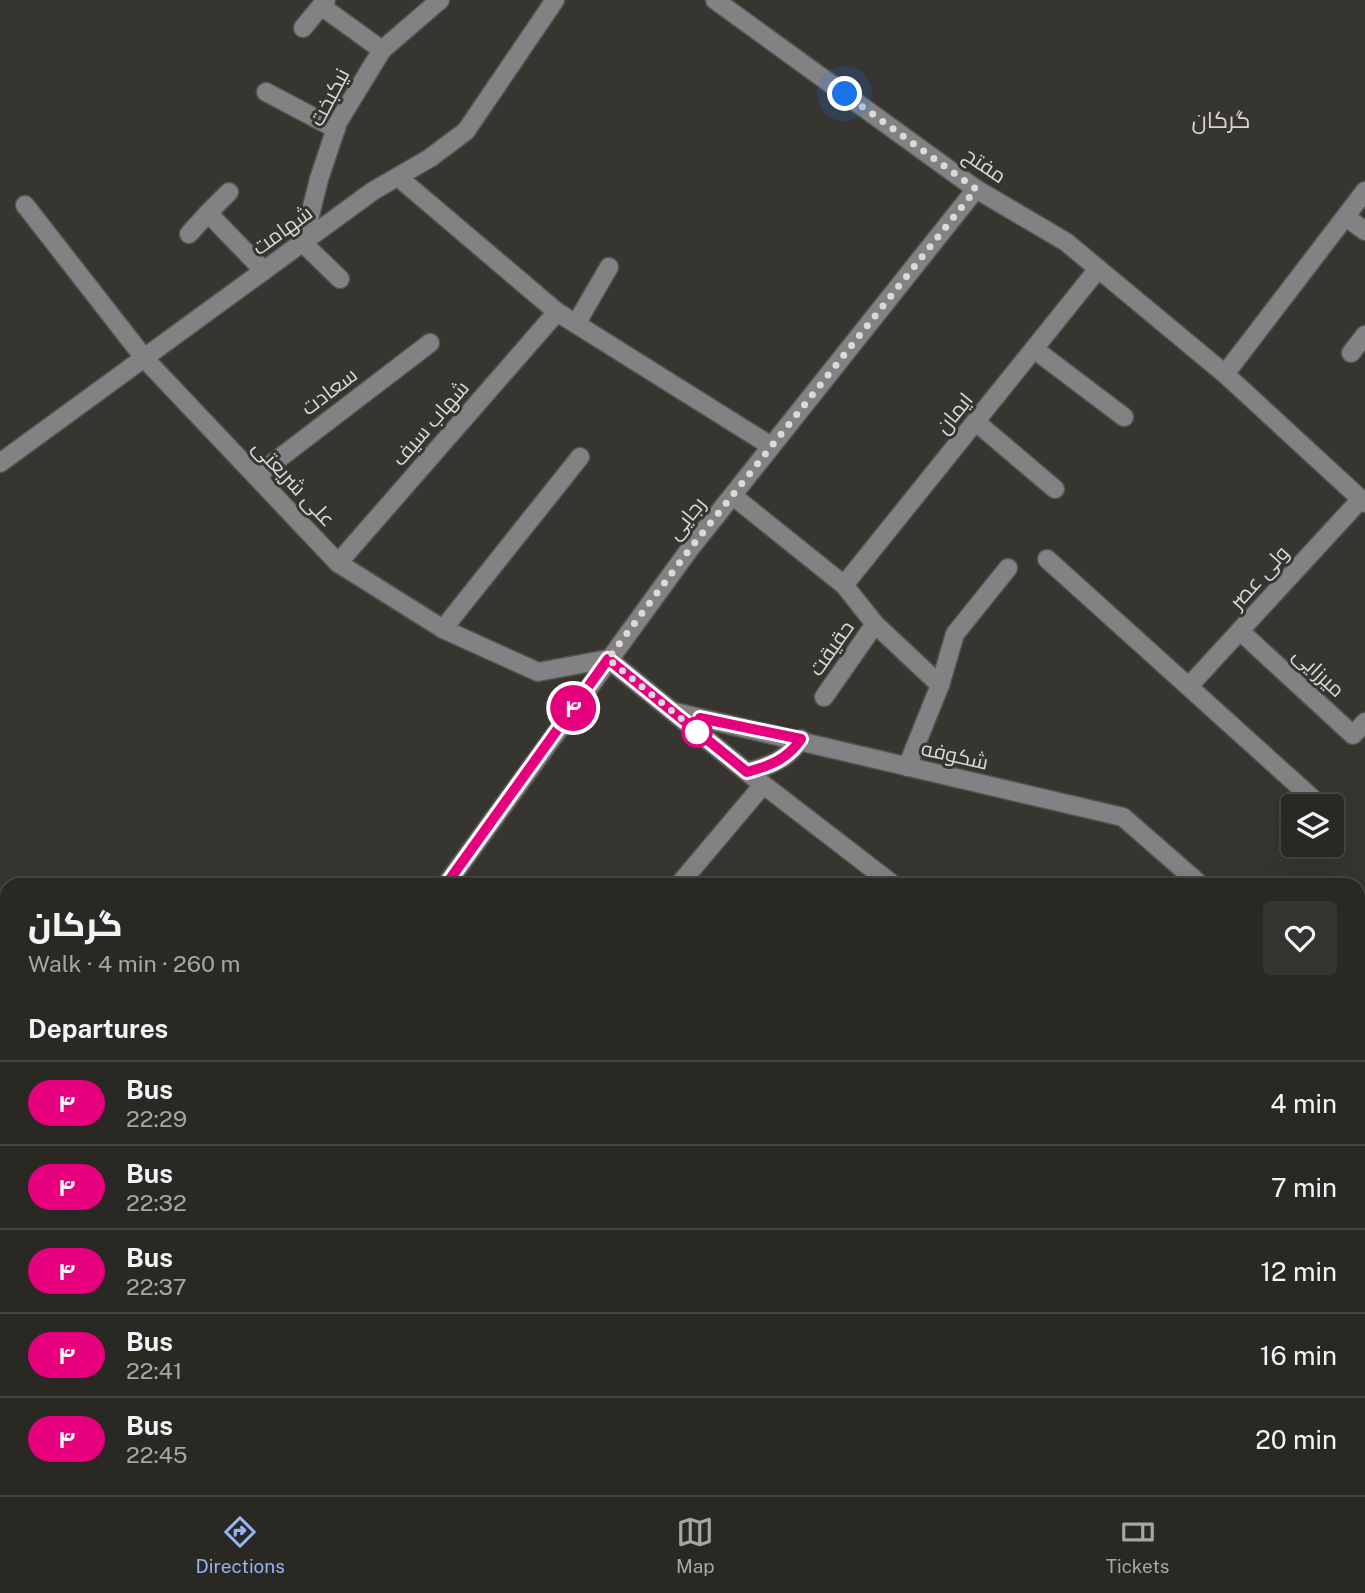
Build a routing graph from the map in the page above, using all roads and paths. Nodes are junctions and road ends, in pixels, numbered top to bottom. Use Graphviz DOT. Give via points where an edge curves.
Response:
graph roads {
  1 [pos="440,0"];
  2 [pos="555,0"];
  3 [pos="715,0"];
  4 [pos="324,3"];
  5 [pos="303,28"];
  6 [pos="382,50"];
  7 [pos="266,92"];
  8 [pos="336,129"];
  9 [pos="398,177"];
  10 [pos="976,189"];
  11 [pos="1365,191"];
  12 [pos="229,192"];
  13 [pos="25,205"];
  14 [pos="208,213"];
  15 [pos="1346,216"];
  16 [pos="1365,231"];
  17 [pos="189,234"];
  18 [pos="303,243"];
  19 [pos="610,267"];
  20 [pos="1098,269"];
  21 [pos="264,271"];
  22 [pos="340,279"];
  23 [pos="557,312"];
  24 [pos="576,324"];
  25 [pos="1365,335"];
  26 [pos="429,343"];
  27 [pos="1034,349"];
  28 [pos="1351,353"];
  29 [pos="145,359"];
  30 [pos="1225,374"];
  31 [pos="1124,417"];
  32 [pos="976,422"];
  33 [pos="771,446"];
  34 [pos="580,457"];
  35 [pos="0,463"];
  36 [pos="256,476"];
  37 [pos="1055,489"];
  38 [pos="733,496"];
  39 [pos="1363,501"];
  40 [pos="1047,559"];
  41 [pos="338,564"];
  42 [pos="1009,568"];
  43 [pos="844,585"];
  44 [pos="875,624"];
  45 [pos="443,629"];
  46 [pos="1240,631"];
  47 [pos="608,659"];
  48 [pos="940,685"];
  49 [pos="1190,685"];
  50 [pos="824,697"];
  51 [pos="675,712"];
  52 [pos="1365,722"];
  53 [pos="801,739"];
  54 [pos="906,766"];
  55 [pos="747,772"];
  56 [pos="763,785"];
  57 [pos="1308,794"];
  58 [pos="450,878"];
  59 [pos="685,878"];
  60 [pos="874,878"];
  61 [pos="1193,878"];
  1 -- 6 [label="street, نیکبخت"];
  2 -- 9 [label="street, شهامت" via="466,131"];
  3 -- 10 [label="street, مفتح"];
  4 -- 5 [label="street"];
  4 -- 6 [label="street"];
  6 -- 8 [label="street, نیکبخت"];
  7 -- 8 [label="street"];
  8 -- 18 [label="street, نیکبخت"];
  9 -- 18 [label="street, شهامت"];
  9 -- 23 [label="street"];
  10 -- 20 [label="street, مفتح" via="1066,242"];
  10 -- 33 [label="street, رجایی"];
  11 -- 15 [label="street"];
  12 -- 14 [label="street"];
  13 -- 29 [label="street, علی شریعتی"];
  14 -- 17 [label="street"];
  14 -- 21 [label="street"];
  15 -- 16 [label="street"];
  15 -- 30 [label="street"];
  18 -- 21 [label="street, شهامت"];
  18 -- 22 [label="street"];
  19 -- 24 [label="street"];
  20 -- 27 [label="street, ایمان"];
  20 -- 30 [label="street, مفتح"];
  21 -- 29 [label="street, شهامت"];
  23 -- 24 [label="street"];
  23 -- 41 [label="street, شهاب سیف"];
  24 -- 33 [label="street"];
  25 -- 28 [label="street"];
  26 -- 36 [label="street, سعادت"];
  27 -- 31 [label="street"];
  27 -- 32 [label="street, ایمان"];
  29 -- 35 [label="street, شهامت"];
  29 -- 36 [label="street, علی شریعتی"];
  30 -- 39 [label="street, مفتح"];
  32 -- 37 [label="street"];
  32 -- 43 [label="street, ایمان"];
  33 -- 38 [label="street, رجایی"];
  34 -- 45 [label="street"];
  36 -- 41 [label="street, علی شریعتی"];
  38 -- 43 [label="street"];
  38 -- 47 [label="street, رجایی"];
  39 -- 46 [label="street, ولی عصر"];
  40 -- 49 [label="street"];
  41 -- 45 [label="street, علی شریعتی"];
  42 -- 48 [label="street" via="955,634"];
  43 -- 44 [label="street"];
  44 -- 48 [label="street"];
  44 -- 50 [label="street, حقیقت"];
  45 -- 47 [label="street, علی شریعتی" via="538,672"];
  46 -- 49 [label="street, ولی عصر"];
  46 -- 52 [label="street, میرزایی" via="1353,735"];
  47 -- 51 [label="street"];
  47 -- 58 [label="street, رجایی"];
  48 -- 54 [label="street"];
  49 -- 57 [label="street"];
  51 -- 53 [label="street, شکوفه"];
  51 -- 55 [label="street"];
  53 -- 54 [label="street, شکوفه"];
  53 -- 55 [label="street" via="779,761"];
  54 -- 61 [label="street, شکوفه" via="1123,817"];
  55 -- 56 [label="street"];
  56 -- 59 [label="street"];
  56 -- 60 [label="street"];
}
